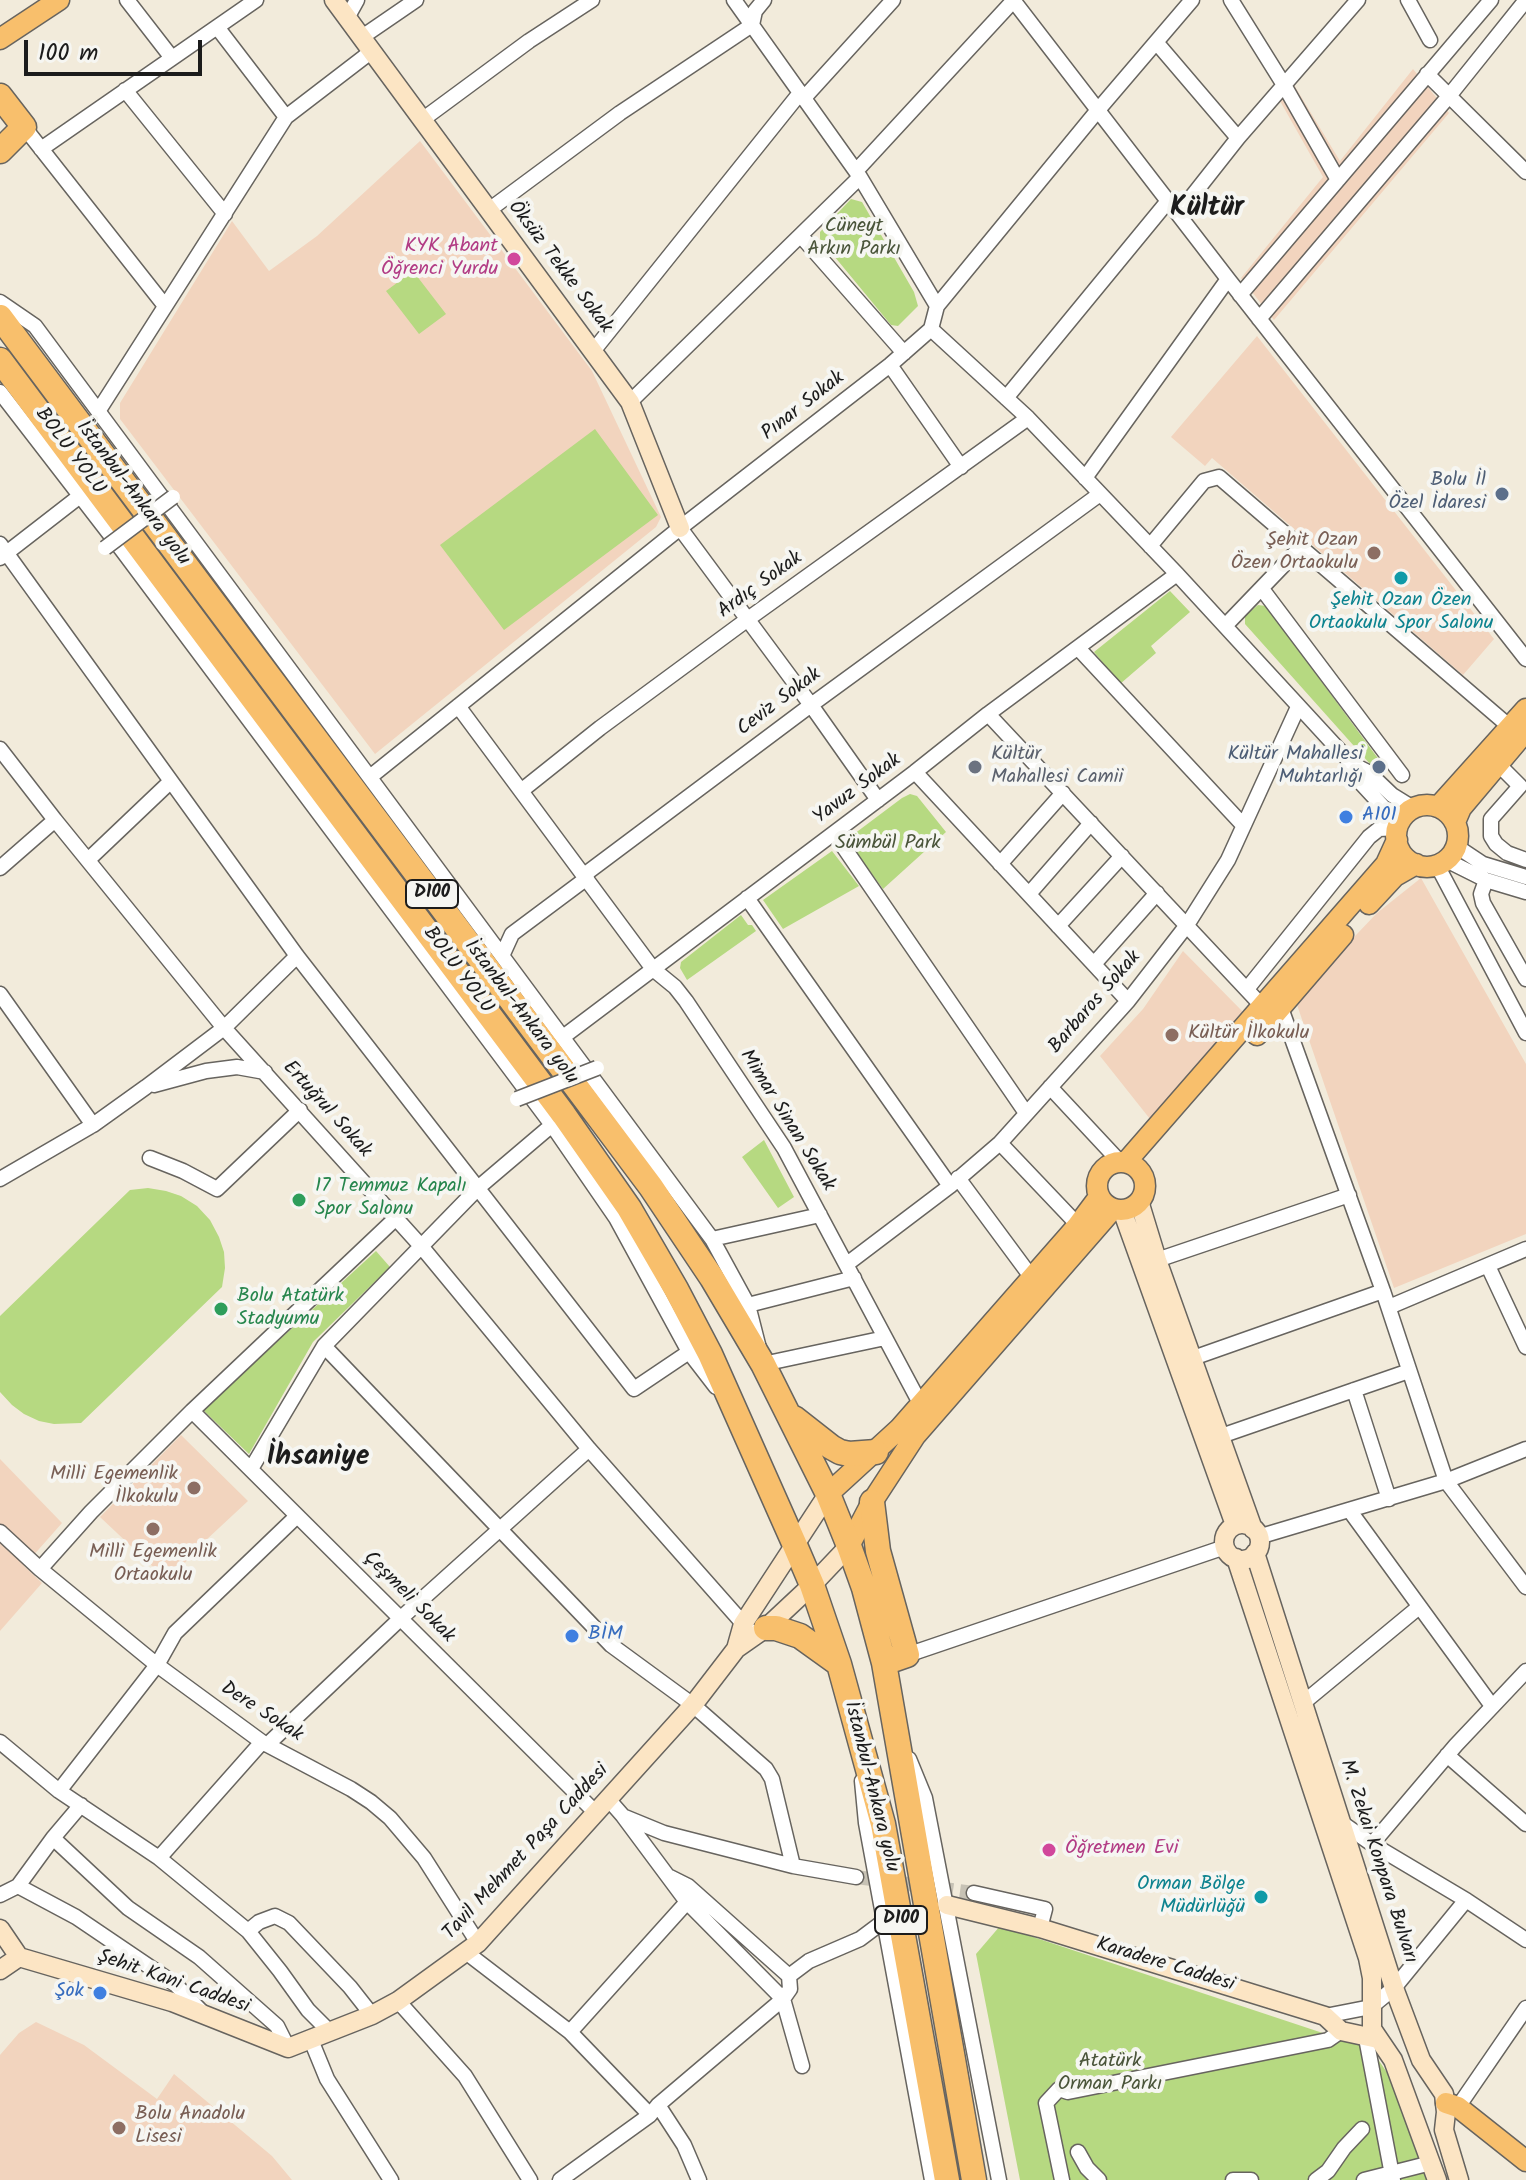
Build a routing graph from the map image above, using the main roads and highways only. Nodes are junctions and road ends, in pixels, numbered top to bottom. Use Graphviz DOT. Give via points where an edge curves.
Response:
graph roads {
  1 [pos="59,0"];
  2 [pos="334,0"];
  3 [pos="19,28"];
  4 [pos="0,39"];
  5 [pos="0,46"];
  6 [pos="0,96"];
  7 [pos="0,151"];
  8 [pos="0,317"];
  9 [pos="0,360"];
  10 [pos="680,528"];
  11 [pos="1526,709"];
  12 [pos="1518,729"];
  13 [pos="1438,807"];
  14 [pos="1455,822"];
  15 [pos="1398,831"];
  16 [pos="1416,864"];
  17 [pos="1272,1007"];
  18 [pos="1128,1165"];
  19 [pos="1118,1204"];
  20 [pos="788,1414"];
  21 [pos="876,1452"];
  22 [pos="828,1494"];
  23 [pos="872,1502"];
  24 [pos="1251,1536"];
  25 [pos="794,1543"];
  26 [pos="849,1546"];
  27 [pos="1230,1552"];
  28 [pos="812,1585"];
  29 [pos="755,1629"];
  30 [pos="896,1659"];
  31 [pos="839,1664"];
  32 [pos="947,1905"];
  33 [pos="0,1929"];
  34 [pos="6,1964"];
  35 [pos="1372,2038"];
  36 [pos="311,2040"];
  37 [pos="1458,2109"];
  38 [pos="1526,2161"];
  39 [pos="1434,2171"];
  40 [pos="947,2180"];
  41 [pos="974,2180"];
  42 [pos="1459,2180"];
  1 -- 3 [label="main road"];
  2 -- 10 [label="main road, Öksüz Tekke Sokak" via="630,402"];
  3 -- 4 [label="main road"];
  3 -- 5 [label="main road"];
  6 -- 7 [label="highway" via="24,127"];
  8 -- 20 [label="highway, İstanbul-Ankara yolu / D100" via="651,1187 712,1278"];
  9 -- 25 [label="highway, BOLU YOLU / D100" via="629,1208 710,1354"];
  11 -- 12 [label="main road"];
  12 -- 13 [label="main road"];
  12 -- 14 [label="main road"];
  13 -- 14 [label="main road"];
  13 -- 15 [label="main road" via="1413,808"];
  14 -- 16 [label="main road" via="1447,857 1430,866"];
  15 -- 16 [label="main road" via="1403,855"];
  15 -- 17 [label="main road" via="1386,864"];
  16 -- 17 [label="main road" via="1385,885"];
  17 -- 18 [label="main road"];
  18 -- 19 [label="main road" via="1145,1186"];
  18 -- 19 [label="main road" via="1112,1163 1097,1181"];
  19 -- 21 [label="main road" via="1078,1225"];
  19 -- 23 [label="main road" via="915,1436"];
  19 -- 24 [label="main road, M. Zekai Konpara Bulvarı"];
  19 -- 24 [label="main road, M. Zekai Konpara Bulvarı" via="1157,1260"];
  20 -- 21 [label="highway" via="840,1452"];
  20 -- 22 [label="highway, İstanbul-Ankara yolu / D100"];
  21 -- 22 [label="main road"];
  22 -- 25 [label="main road"];
  22 -- 26 [label="highway, İstanbul-Ankara yolu / D100"];
  23 -- 26 [label="main road"];
  23 -- 30 [label="highway"];
  24 -- 27 [label="main road" via="1245,1559"];
  24 -- 27 [label="main road" via="1226,1533"];
  24 -- 37 [label="main road, M. Zekai Konpara Bulvarı" via="1394,1988 1421,2060"];
  25 -- 28 [label="highway, İstanbul-Ankara yolu / D100"];
  25 -- 29 [label="main road"];
  26 -- 28 [label="main road"];
  26 -- 30 [label="highway, D100"];
  27 -- 35 [label="main road, M. Zekai Konpara Bulvarı" via="1368,1958"];
  28 -- 29 [label="main road"];
  28 -- 31 [label="highway, İstanbul-Ankara yolu / D100"];
  29 -- 31 [label="highway" via="776,1628 800,1636"];
  29 -- 36 [label="main road, Tavil Mehmet Paşa Caddesi" via="693,1705 472,1948 398,2001"];
  30 -- 41 [label="highway, İstanbul-Ankara yolu / D100" via="897,1732"];
  31 -- 40 [label="highway, İstanbul-Ankara yolu / D100" via="883,1824"];
  32 -- 35 [label="main road, Karadere Caddesi" via="1040,1928 1325,2016 1341,2031"];
  33 -- 34 [label="main road"];
  34 -- 36 [label="main road, Şehit Kani Caddesi" via="202,2012 288,2048"];
  35 -- 39 [label="main road, M. Zekai Konpara Bulvarı" via="1393,2060"];
  37 -- 38 [label="main road"];
  37 -- 42 [label="main road" via="1444,2130"];
}
